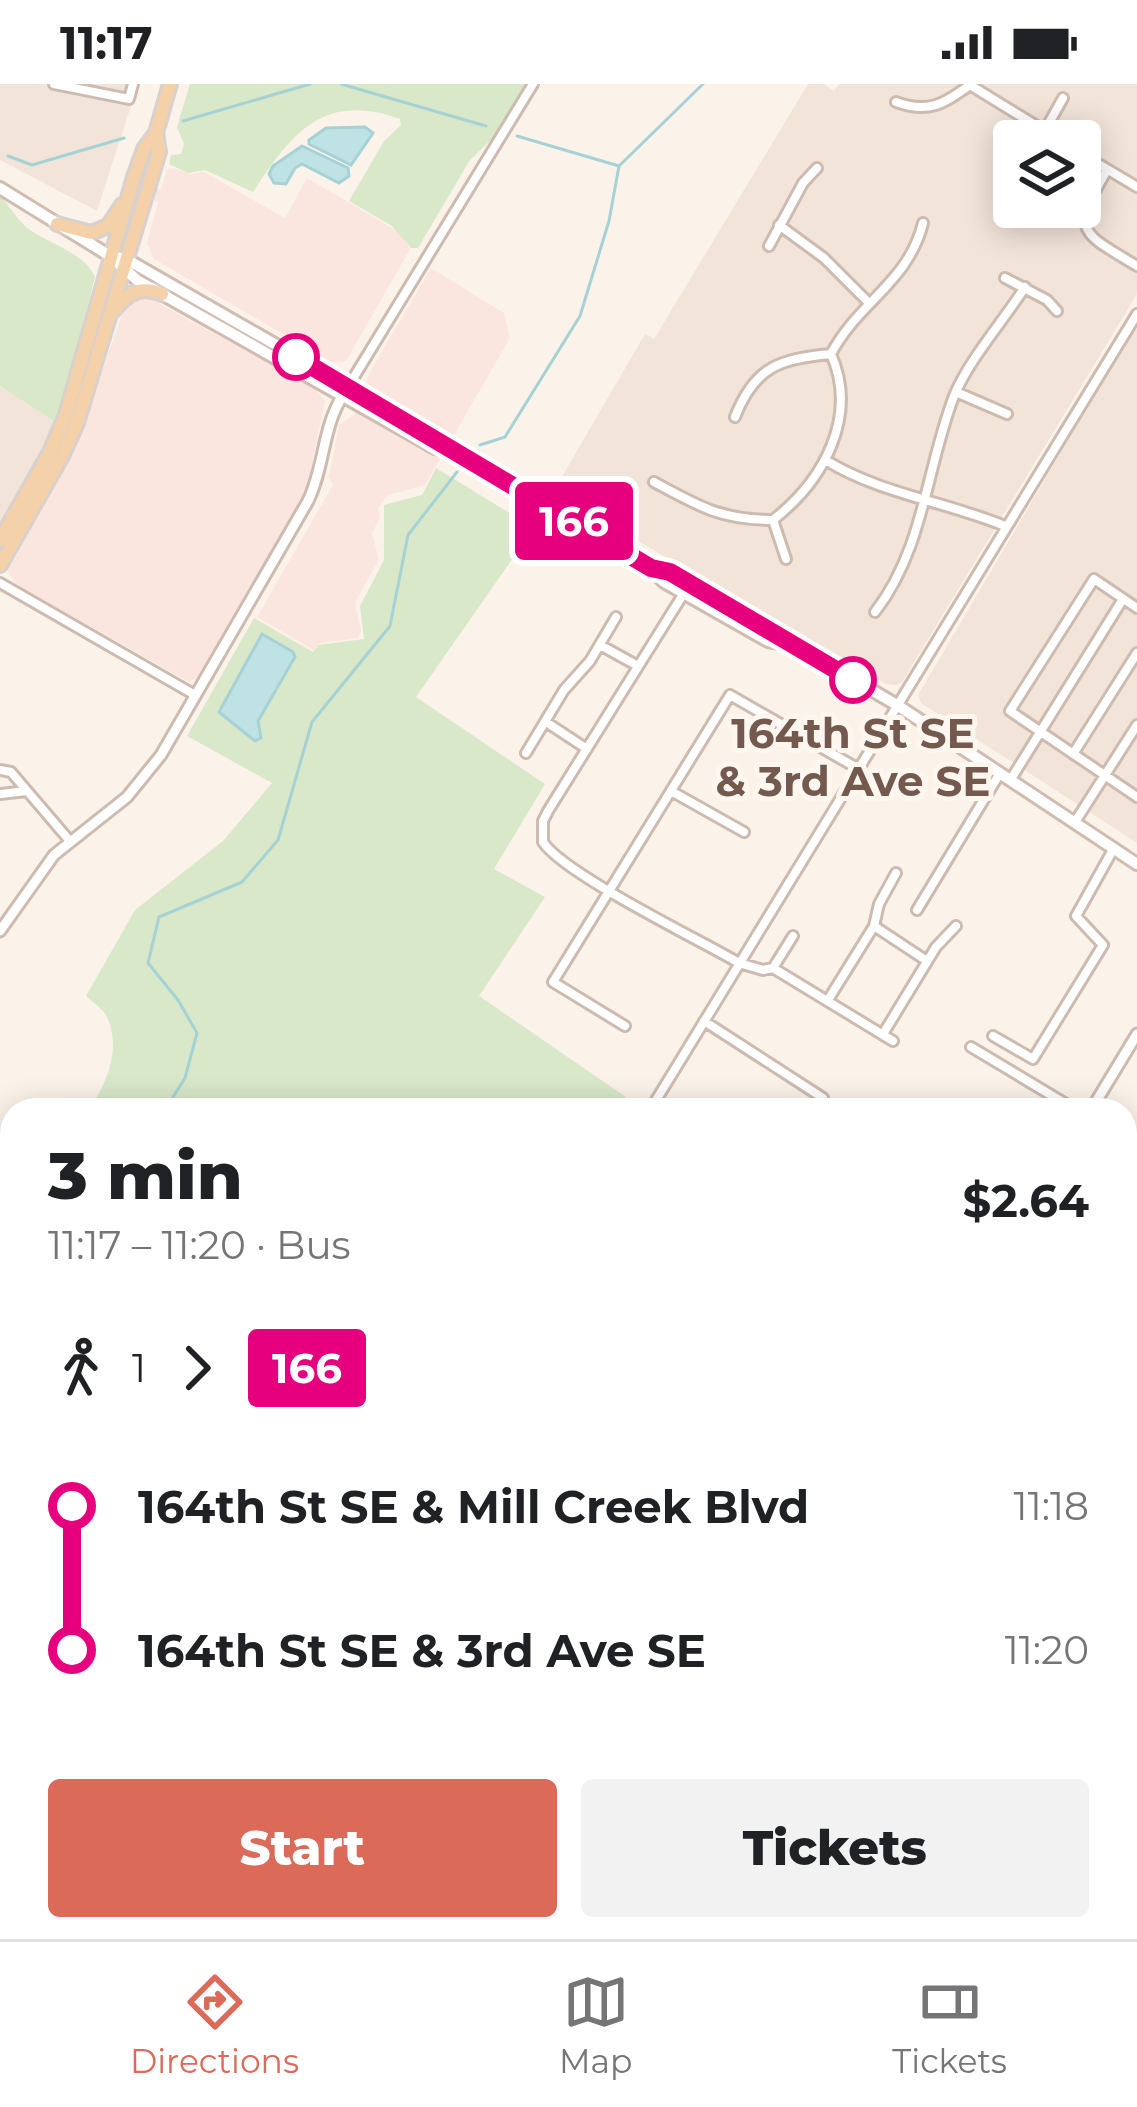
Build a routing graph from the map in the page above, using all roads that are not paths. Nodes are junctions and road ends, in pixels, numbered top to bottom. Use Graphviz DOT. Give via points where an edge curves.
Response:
graph roads {
  1 [pos="54,84"];
  2 [pos="133,84"];
  3 [pos="170,84"];
  4 [pos="533,84"];
  5 [pos="970,84"];
  6 [pos="1063,98"];
  7 [pos="896,102"];
  8 [pos="1019,120"];
  9 [pos="1050,120"];
  10 [pos="156,133"];
  11 [pos="1101,166"];
  12 [pos="817,168"];
  13 [pos="1107,170"];
  14 [pos="1137,187"];
  15 [pos="0,188"];
  16 [pos="129,194"];
  17 [pos="922,223"];
  18 [pos="57,224"];
  19 [pos="779,225"];
  20 [pos="769,246"];
  21 [pos="110,256"];
  22 [pos="125,265"];
  23 [pos="1137,266"];
  24 [pos="1005,278"];
  25 [pos="1025,287"];
  26 [pos="162,294"];
  27 [pos="869,303"];
  28 [pos="1057,311"];
  29 [pos="1137,314"];
  30 [pos="109,317"];
  31 [pos="1132,332"];
  32 [pos="831,354"];
  33 [pos="346,391"];
  34 [pos="956,392"];
  35 [pos="1007,414"];
  36 [pos="735,417"];
  37 [pos="827,461"];
  38 [pos="654,482"];
  39 [pos="924,499"];
  40 [pos="16,512"];
  41 [pos="773,520"];
  42 [pos="1005,526"];
  43 [pos="0,540"];
  44 [pos="0,551"];
  45 [pos="786,559"];
  46 [pos="0,565"];
  47 [pos="651,568"];
  48 [pos="0,583"];
  49 [pos="684,593"];
  50 [pos="1124,599"];
  51 [pos="1137,608"];
  52 [pos="874,612"];
  53 [pos="616,617"];
  54 [pos="787,644"];
  55 [pos="600,645"];
  56 [pos="1137,653"];
  57 [pos="638,666"];
  58 [pos="195,695"];
  59 [pos="897,705"];
  60 [pos="546,722"];
  61 [pos="1137,725"];
  62 [pos="1042,733"];
  63 [pos="586,749"];
  64 [pos="526,753"];
  65 [pos="1073,754"];
  66 [pos="857,768"];
  67 [pos="0,770"];
  68 [pos="1006,775"];
  69 [pos="1105,776"];
  70 [pos="27,791"];
  71 [pos="671,791"];
  72 [pos="0,794"];
  73 [pos="1137,797"];
  74 [pos="1076,822"];
  75 [pos="744,832"];
  76 [pos="69,840"];
  77 [pos="1114,848"];
  78 [pos="1137,864"];
  79 [pos="896,873"];
  80 [pos="609,889"];
  81 [pos="917,910"];
  82 [pos="874,926"];
  83 [pos="956,926"];
  84 [pos="0,931"];
  85 [pos="793,936"];
  86 [pos="927,961"];
  87 [pos="739,963"];
  88 [pos="773,968"];
  89 [pos="828,1000"];
  90 [pos="704,1021"];
  91 [pos="625,1026"];
  92 [pos="883,1034"];
  93 [pos="1137,1034"];
  94 [pos="993,1036"];
  95 [pos="893,1041"];
  96 [pos="971,1047"];
  97 [pos="823,1097"];
  98 [pos="657,1098"];
  99 [pos="1056,1098"];
  100 [pos="1098,1098"];
  1 -- 2 [label="street" via="129,98"];
  3 -- 10 [label="main road"];
  4 -- 33 [label="street"];
  5 -- 7 [label="street" via="939,106"];
  5 -- 8 [label="street"];
  6 -- 9 [label="street"];
  10 -- 16 [label="main road"];
  10 -- 22 [label="main road" via="158,152"];
  11 -- 13 [label="street"];
  12 -- 19 [label="street"];
  13 -- 14 [label="street"];
  13 -- 23 [label="street" via="1084,210 1086,229"];
  15 -- 18 [label="main road"];
  16 -- 18 [label="main road" via="102,230"];
  16 -- 21 [label="main road"];
  17 -- 27 [label="street" via="906,266"];
  18 -- 21 [label="main road"];
  19 -- 20 [label="street"];
  19 -- 27 [label="street"];
  21 -- 22 [label="main road"];
  21 -- 40 [label="main road" via="66,415"];
  22 -- 26 [label="main road"];
  22 -- 30 [label="main road"];
  22 -- 33 [label="main road"];
  24 -- 25 [label="street"];
  25 -- 28 [label="street"];
  25 -- 34 [label="street"];
  26 -- 30 [label="main road" via="131,292"];
  26 -- 33 [label="main road"];
  27 -- 32 [label="street"];
  29 -- 31 [label="street"];
  30 -- 46 [label="main road" via="68,446"];
  31 -- 42 [label="street"];
  32 -- 36 [label="street" via="768,368"];
  32 -- 37 [label="street" via="842,400"];
  33 -- 47 [label="main road"];
  33 -- 58 [label="street" via="327,425 308,501"];
  34 -- 35 [label="street"];
  34 -- 39 [label="street"];
  37 -- 39 [label="street"];
  37 -- 41 [label="street"];
  38 -- 41 [label="street" via="706,511"];
  39 -- 42 [label="street"];
  39 -- 52 [label="street" via="910,550"];
  40 -- 43 [label="main road"];
  40 -- 44 [label="main road"];
  41 -- 45 [label="street"];
  42 -- 59 [label="street"];
  47 -- 49 [label="main road"];
  47 -- 54 [label="main road"];
  48 -- 58 [label="street"];
  49 -- 54 [label="main road"];
  49 -- 57 [label="street"];
  50 -- 51 [label="street"];
  50 -- 62 [label="street"];
  50 -- 62 [label="street" via="1094,579 1010,711"];
  53 -- 55 [label="street"];
  54 -- 59 [label="main road"];
  55 -- 57 [label="street"];
  55 -- 60 [label="street"];
  56 -- 65 [label="street"];
  57 -- 63 [label="street"];
  58 -- 76 [label="street" via="128,797"];
  59 -- 66 [label="street"];
  59 -- 68 [label="main road"];
  60 -- 63 [label="street"];
  60 -- 64 [label="street"];
  61 -- 69 [label="street"];
  62 -- 65 [label="street"];
  62 -- 68 [label="street"];
  63 -- 80 [label="street" via="543,821 543,842"];
  65 -- 69 [label="street"];
  66 -- 71 [label="street" via="730,695"];
  66 -- 87 [label="street"];
  67 -- 70 [label="street"];
  68 -- 74 [label="main road"];
  68 -- 81 [label="street"];
  69 -- 73 [label="street"];
  69 -- 74 [label="street"];
  70 -- 72 [label="street"];
  70 -- 76 [label="street"];
  71 -- 75 [label="street"];
  71 -- 80 [label="street"];
  74 -- 77 [label="main road"];
  76 -- 84 [label="street"];
  77 -- 78 [label="main road"];
  77 -- 94 [label="street" via="1076,916 1102,945 1033,1059"];
  79 -- 82 [label="street"];
  80 -- 87 [label="street"];
  80 -- 91 [label="street" via="553,982"];
  82 -- 86 [label="street"];
  82 -- 89 [label="street"];
  83 -- 86 [label="street"];
  85 -- 88 [label="street"];
  86 -- 92 [label="street"];
  87 -- 88 [label="street"];
  87 -- 90 [label="street"];
  88 -- 89 [label="street"];
  89 -- 92 [label="street"];
  90 -- 97 [label="street"];
  90 -- 98 [label="street"];
  92 -- 95 [label="street"];
  93 -- 100 [label="street"];
  96 -- 99 [label="street"];
}
